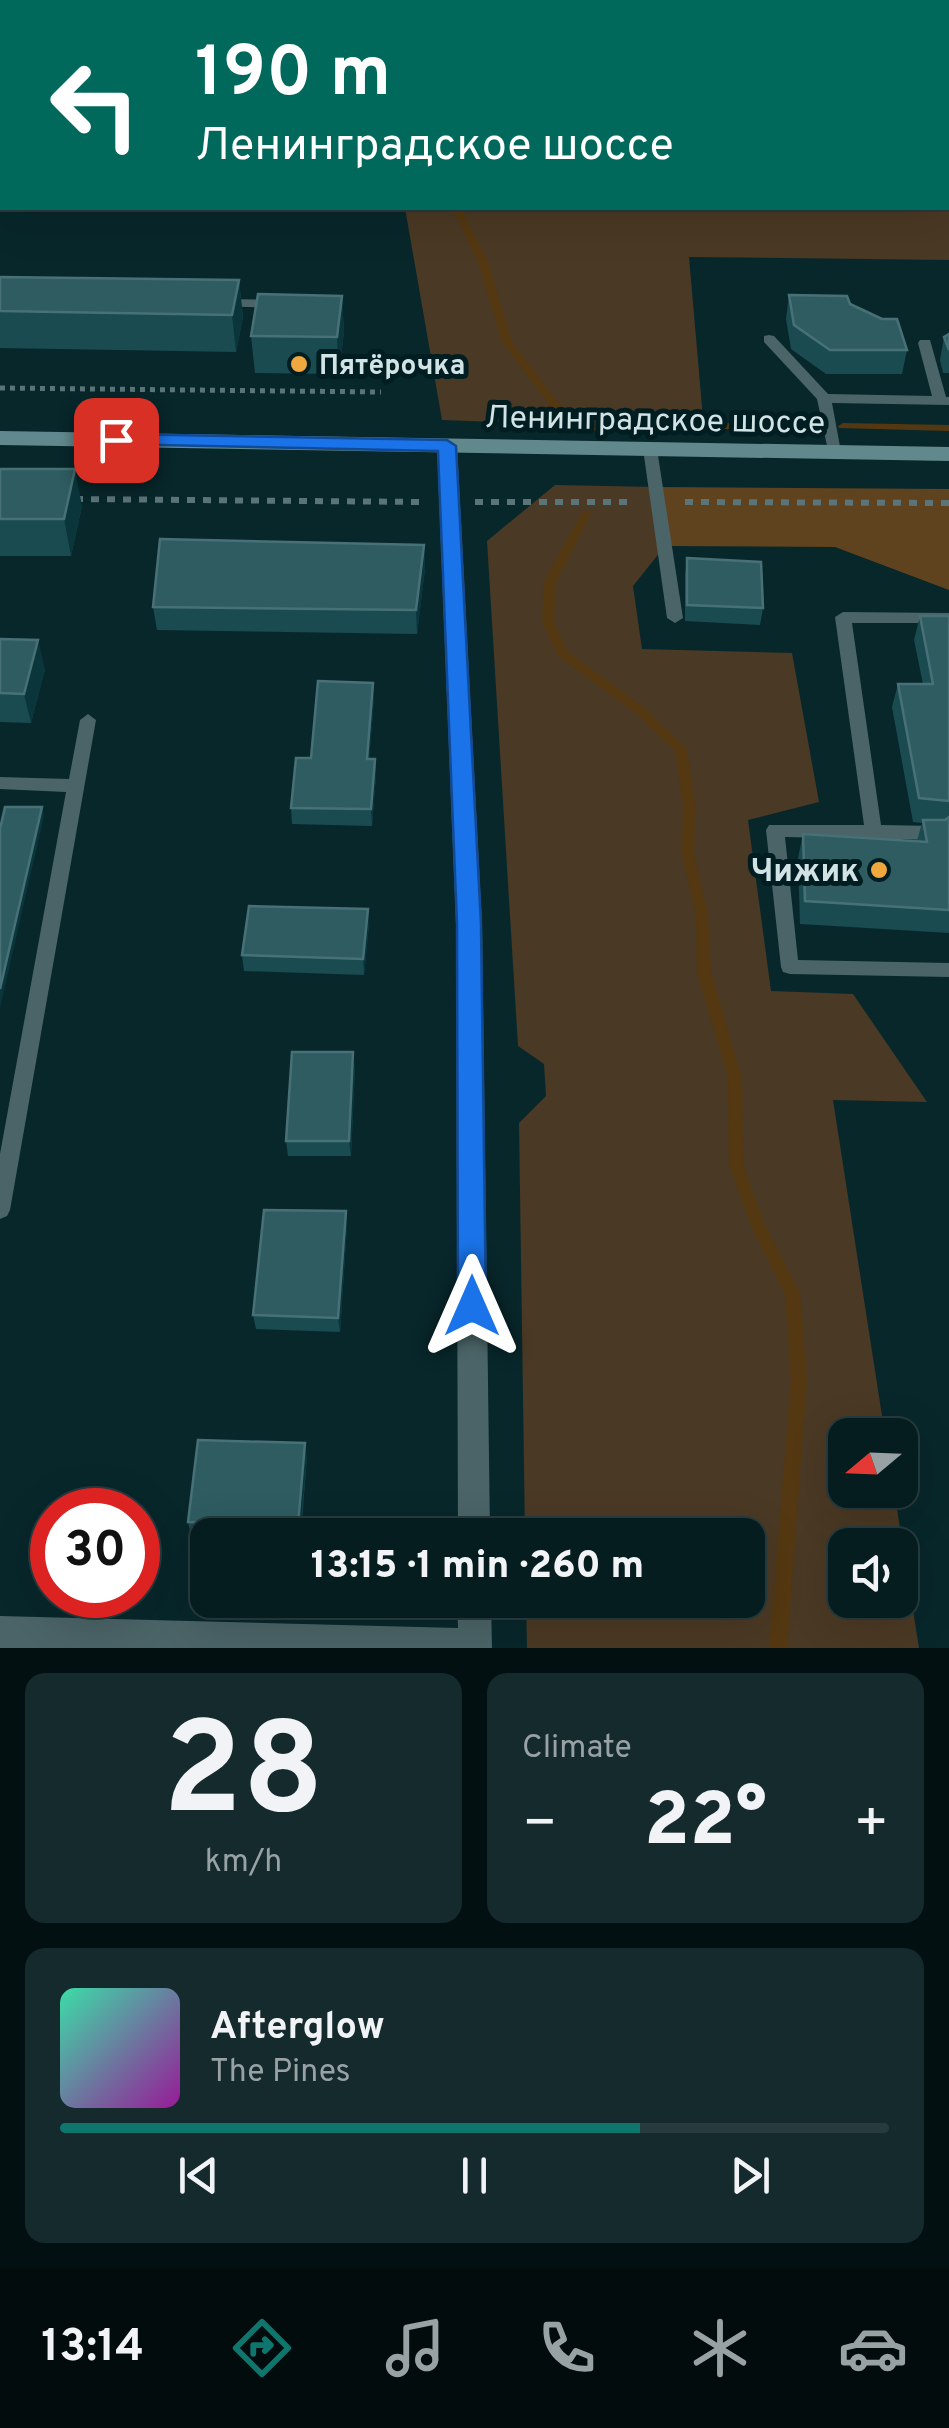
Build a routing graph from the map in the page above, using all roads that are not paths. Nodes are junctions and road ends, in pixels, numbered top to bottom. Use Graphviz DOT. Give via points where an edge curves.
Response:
graph roads {
  1 [pos="196,302"];
  2 [pos="295,304"];
  3 [pos="769,339"];
  4 [pos="925,342"];
  5 [pos="824,398"];
  6 [pos="944,400"];
  7 [pos="0,438"];
  8 [pos="447,446"];
  9 [pos="650,449"];
  10 [pos="834,452"];
  11 [pos="949,454"];
  12 [pos="676,618"];
  13 [pos="949,618"];
  14 [pos="88,720"];
  15 [pos="0,784"];
  16 [pos="76,786"];
  17 [pos="872,830"];
  18 [pos="936,833"];
  19 [pos="949,970"];
  20 [pos="0,1210"];
  21 [pos="474,1518"];
  22 [pos="474,1618"];
  23 [pos="0,1632"];
  24 [pos="474,1646"];
  1 -- 2 [label="lane"];
  3 -- 5 [label="lane"];
  4 -- 6 [label="lane"];
  5 -- 6 [label="lane"];
  5 -- 10 [label="lane"];
  7 -- 8 [label="main road, Ленинградское шоссе"];
  8 -- 9 [label="main road, Ленинградское шоссе"];
  8 -- 21 [label="street" via="469,924"];
  9 -- 10 [label="main road, Ленинградское шоссе"];
  9 -- 12 [label="lane"];
  10 -- 11 [label="main road, Ленинградское шоссе"];
  13 -- 17 [label="lane" via="843,616"];
  14 -- 16 [label="lane"];
  15 -- 16 [label="lane"];
  16 -- 20 [label="lane"];
  17 -- 18 [label="lane"];
  17 -- 19 [label="lane" via="775,830 790,968"];
  22 -- 24 [label="street"];
  23 -- 24 [label="street"];
}
